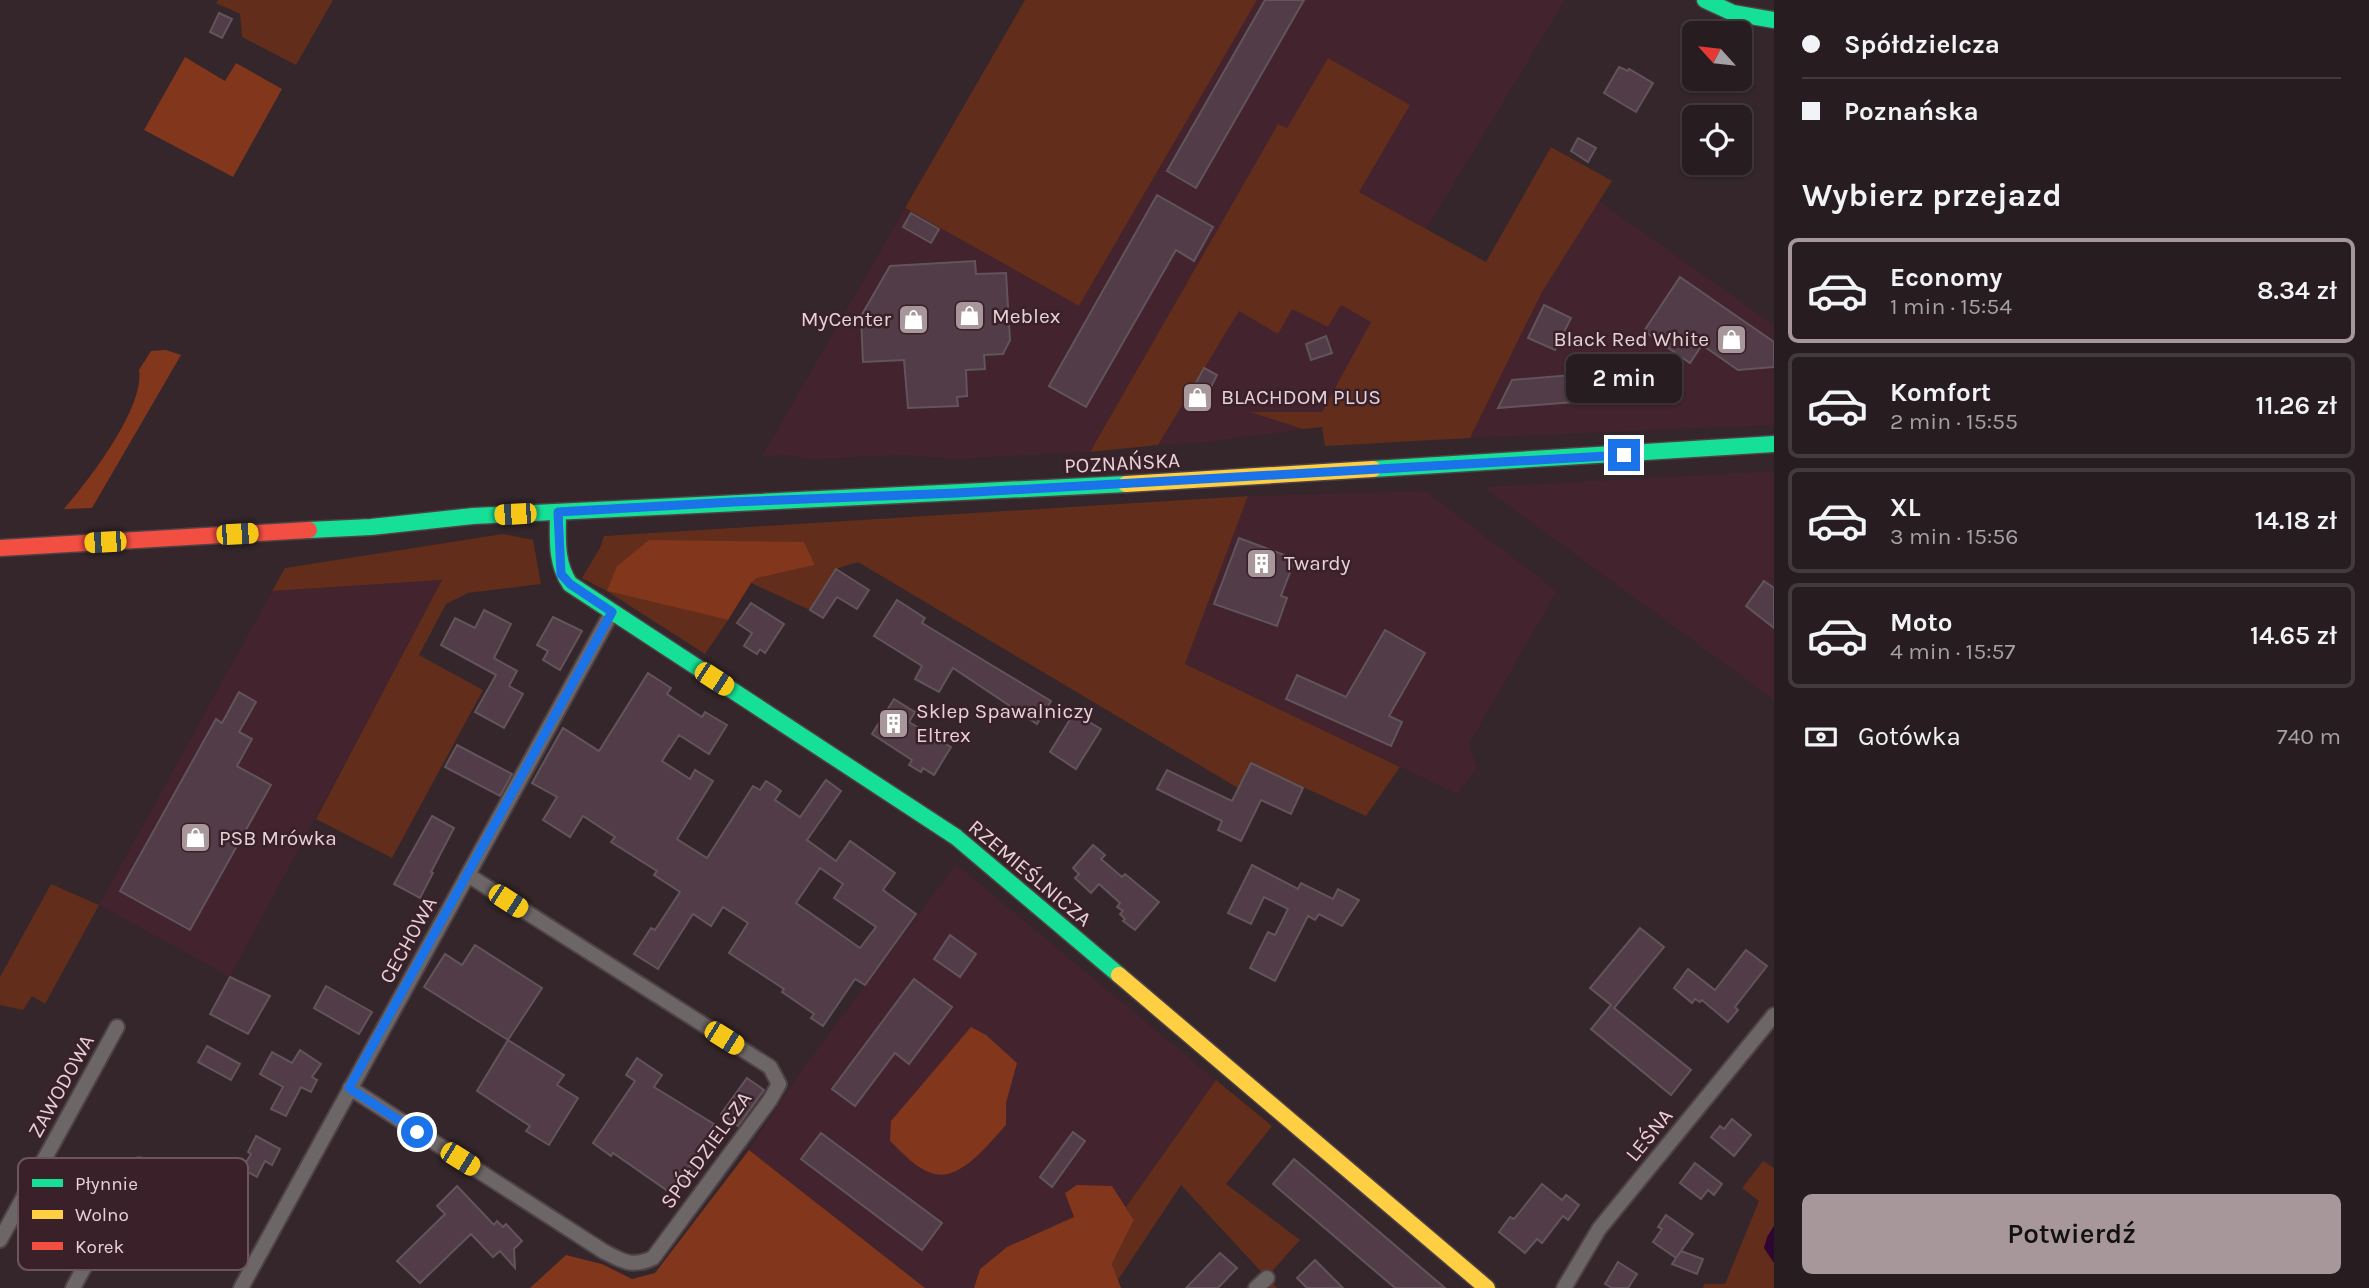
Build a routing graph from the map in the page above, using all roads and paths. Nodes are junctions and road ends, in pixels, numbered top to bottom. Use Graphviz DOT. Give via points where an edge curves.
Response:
graph roads {
  1 [pos="1705,0"];
  2 [pos="1774,20"];
  3 [pos="1774,444"];
  4 [pos="558,512"];
  5 [pos="0,548"];
  6 [pos="612,612"];
  7 [pos="468,875"];
  8 [pos="1774,1014"];
  9 [pos="117,1027"];
  10 [pos="349,1088"];
  11 [pos="45,1158"];
  12 [pos="18,1207"];
  13 [pos="0,1240"];
  14 [pos="83,1270"];
  15 [pos="73,1288"];
  16 [pos="241,1288"];
  17 [pos="1488,1288"];
  18 [pos="1564,1288"];
  1 -- 2 [label="main road" via="1733,13"];
  3 -- 4 [label="main road, POZNAŃSKA"];
  4 -- 5 [label="main road, POZNAŃSKA"];
  4 -- 6 [label="main road, RZEMIEŚLNICZA" via="561,574"];
  6 -- 7 [label="street, CECHOWA"];
  6 -- 17 [label="main road, RZEMIEŚLNICZA" via="956,837"];
  7 -- 10 [label="street, CECHOWA"];
  7 -- 10 [label="street, SPÓŁDZIELCZA" via="770,1067 779,1084 653,1258 642,1264 624,1262 603,1251"];
  8 -- 18 [label="street, LEŚNA" via="1600,1229"];
  9 -- 11 [label="street, ZAWODOWA"];
  10 -- 16 [label="street, CECHOWA"];
  12 -- 13 [label="street, ZAWODOWA"];
  14 -- 15 [label="street"];
}
